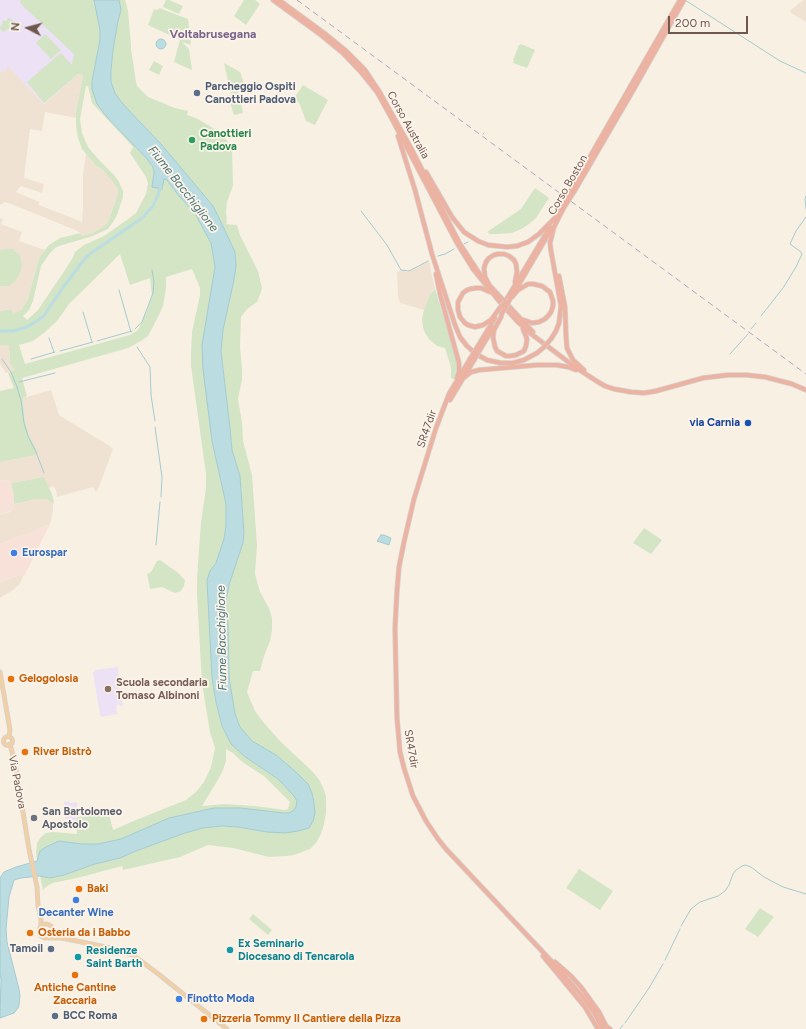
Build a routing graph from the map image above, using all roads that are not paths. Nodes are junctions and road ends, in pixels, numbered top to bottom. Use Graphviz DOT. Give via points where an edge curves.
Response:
graph roads {
  1 [pos="273,0"];
  2 [pos="278,0"];
  3 [pos="680,0"];
  4 [pos="684,0"];
  5 [pos="392,119"];
  6 [pos="411,148"];
  7 [pos="573,189"];
  8 [pos="562,208"];
  9 [pos="560,213"];
  10 [pos="555,218"];
  11 [pos="432,254"];
  12 [pos="554,265"];
  13 [pos="490,286"];
  14 [pos="494,295"];
  15 [pos="510,297"];
  16 [pos="501,311"];
  17 [pos="518,319"];
  18 [pos="459,379"];
  19 [pos="598,382"];
  20 [pos="453,389"];
  21 [pos="806,390"];
  22 [pos="444,408"];
  23 [pos="0,672"];
  24 [pos="9,736"];
  25 [pos="10,744"];
  26 [pos="40,915"];
  27 [pos="48,925"];
  28 [pos="41,926"];
  29 [pos="53,933"];
  30 [pos="49,938"];
  31 [pos="62,938"];
  32 [pos="532,942"];
  33 [pos="227,1029"];
  34 [pos="598,1029"];
  35 [pos="603,1029"];
  36 [pos="610,1029"];
  1 -- 5 [label="highway, Corso Australia" via="343,53 376,92"];
  2 -- 6 [label="highway, Corso Australia" via="324,33 365,70"];
  3 -- 7 [label="highway, Corso Boston"];
  4 -- 7 [label="highway, Corso Boston"];
  5 -- 11 [label="highway, Corso Boston"];
  5 -- 14 [label="highway" via="457,243 473,269"];
  6 -- 10 [label="highway, Corso Boston" via="452,217 464,232 478,241 500,247 517,246 539,234"];
  6 -- 13 [label="highway, Corso Australia" via="460,244"];
  7 -- 8 [label="highway, Corso Boston, bridge"];
  8 -- 9 [label="highway, Corso Boston"];
  8 -- 10 [label="highway, Corso Boston"];
  9 -- 12 [label="highway, Corso Boston" via="550,243"];
  9 -- 15 [label="highway, SR47dir"];
  10 -- 15 [label="highway, SR47dir"];
  11 -- 12 [label="highway, Corso Boston, bridge" via="460,337 476,354 494,362 513,363 530,357 543,348 556,331 561,306"];
  11 -- 18 [label="highway" via="459,363"];
  12 -- 19 [label="highway" via="564,300 569,353 575,362"];
  13 -- 15 [label="highway" via="485,277 486,262 494,255 509,256 514,260 517,272"];
  13 -- 17 [label="highway, Corso Australia"];
  14 -- 16 [label="highway" via="481,288 467,290 458,302 458,314 464,323 479,326"];
  14 -- 17 [label="highway"];
  15 -- 16 [label="highway, SR47dir, bridge"];
  15 -- 16 [label="highway, SR47dir, bridge"];
  15 -- 17 [label="highway" via="525,286 533,284 545,288 552,297 553,306 545,319 532,323"];
  16 -- 17 [label="highway" via="501,317 494,330 493,342 497,351 506,356 516,355 524,350 527,343 524,329"];
  16 -- 18 [label="highway, SR47dir, bridge"];
  17 -- 19 [label="highway" via="541,341"];
  18 -- 19 [label="highway" via="479,370 552,364 571,368"];
  18 -- 20 [label="highway, SR47dir / SR47dir"];
  19 -- 21 [label="highway" via="618,390 644,393 711,377 759,376 783,381"];
  20 -- 22 [label="highway, SR47dir / SR47dir"];
  20 -- 22 [label="highway, SR47dir / SR47dir"];
  22 -- 32 [label="highway, SR47dir / SR47dir" via="414,499 399,567 396,628 399,746 413,796 433,832"];
  23 -- 24 [label="main road, Via Padova"];
  24 -- 25 [label="main road, Via Padova" via="13,740"];
  24 -- 25 [label="main road, Via Padova" via="5,737 4,741"];
  25 -- 26 [label="main road, Via Padova"];
  26 -- 27 [label="main road"];
  26 -- 28 [label="main road, Via Padova"];
  27 -- 28 [label="main road"];
  27 -- 29 [label="main road"];
  28 -- 30 [label="main road" via="40,935"];
  29 -- 30 [label="main road"];
  29 -- 31 [label="main road"];
  30 -- 31 [label="main road"];
  31 -- 33 [label="main road" via="133,955"];
  32 -- 34 [label="highway" via="585,1007"];
  32 -- 35 [label="highway, SR47dir / SR47dir" via="582,996"];
  32 -- 36 [label="highway" via="576,982"];
}
